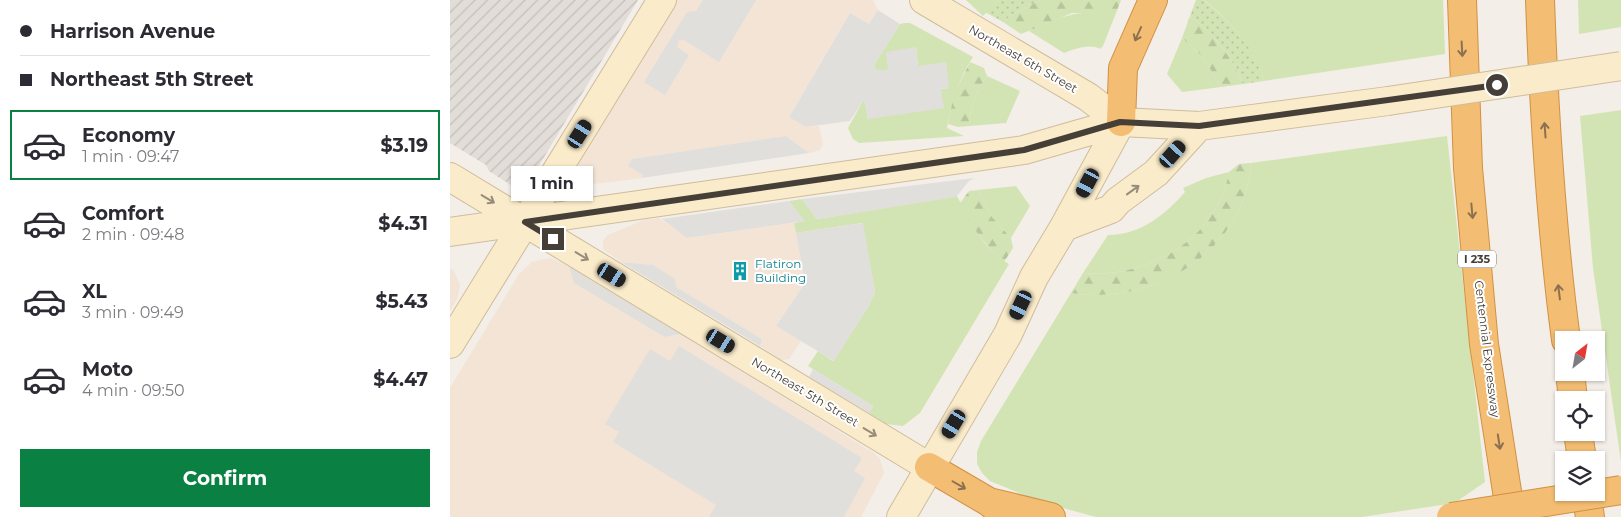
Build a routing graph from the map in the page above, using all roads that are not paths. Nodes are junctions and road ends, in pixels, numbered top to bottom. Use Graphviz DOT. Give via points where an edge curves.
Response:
graph roads {
  1 [pos="662,0"];
  2 [pos="924,0"];
  3 [pos="1153,0"];
  4 [pos="1462,0"];
  5 [pos="1540,0"];
  6 [pos="1621,66"];
  7 [pos="1120,122"];
  8 [pos="1199,126"];
  9 [pos="450,177"];
  10 [pos="525,222"];
  11 [pos="1064,228"];
  12 [pos="450,232"];
  13 [pos="1565,331"];
  14 [pos="450,344"];
  15 [pos="929,467"];
  16 [pos="1621,490"];
  17 [pos="1587,501"];
  18 [pos="998,510"];
  19 [pos="901,517"];
  20 [pos="1051,517"];
  21 [pos="1451,517"];
  22 [pos="1511,517"];
  23 [pos="1590,517"];
  1 -- 10 [label="main road"];
  2 -- 7 [label="main road, Northeast 6th Street" via="1088,97"];
  3 -- 7 [label="highway, one-way" via="1123,68"];
  4 -- 22 [label="highway, Centennial Expressway / I 235, one-way" via="1468,168 1484,344"];
  13 -- 5 [label="highway, one-way" via="1554,250 1544,126"];
  6 -- 8 [label="main road, bridge"];
  7 -- 8 [label="main road"];
  7 -- 10 [label="main road" via="1024,150"];
  7 -- 11 [label="main road"];
  11 -- 8 [label="main road, one-way" via="1111,209 1156,174"];
  9 -- 10 [label="main road, Northeast 5th Street, one-way"];
  10 -- 12 [label="main road"];
  10 -- 14 [label="main road"];
  10 -- 15 [label="main road, Northeast 5th Street, one-way"];
  11 -- 15 [label="main road" via="1034,277 1008,334"];
  15 -- 18 [label="highway, one-way"];
  15 -- 19 [label="main road"];
  16 -- 21 [label="highway, bridge"];
  17 -- 23 [label="highway"];
  18 -- 20 [label="highway"];
}
